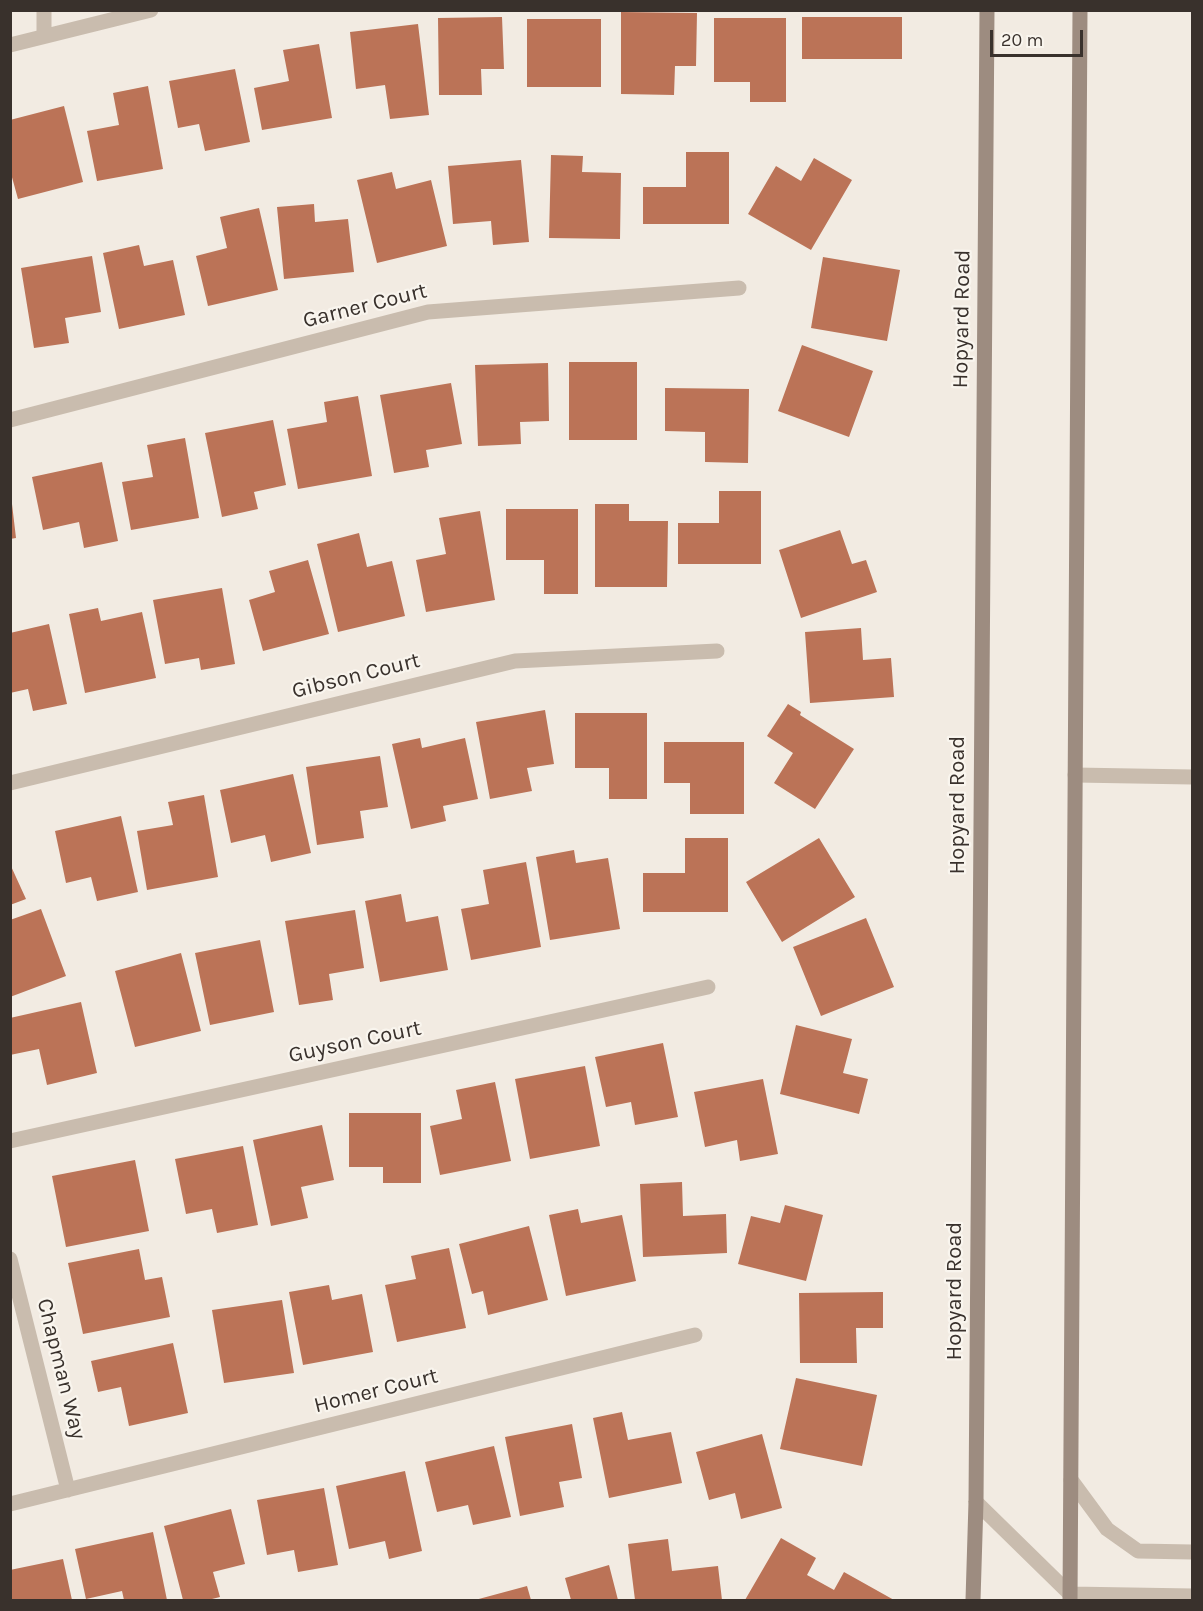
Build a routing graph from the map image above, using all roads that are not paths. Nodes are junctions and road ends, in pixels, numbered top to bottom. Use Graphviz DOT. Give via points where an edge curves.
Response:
graph roads {
  1 [pos="44,10"];
  2 [pos="151,10"];
  3 [pos="987,10"];
  4 [pos="1080,10"];
  5 [pos="44,36"];
  6 [pos="10,45"];
  7 [pos="739,288"];
  8 [pos="10,420"];
  9 [pos="717,651"];
  10 [pos="1075,775"];
  11 [pos="1192,777"];
  12 [pos="10,783"];
  13 [pos="708,987"];
  14 [pos="10,1141"];
  15 [pos="10,1259"];
  16 [pos="695,1335"];
  17 [pos="1071,1480"];
  18 [pos="68,1490"];
  19 [pos="976,1502"];
  20 [pos="10,1504"];
  21 [pos="1192,1552"];
  22 [pos="1192,1596"];
  23 [pos="1070,1597"];
  24 [pos="973,1600"];
  1 -- 5 [label="street"];
  2 -- 5 [label="street"];
  3 -- 19 [label="main road, Hopyard Road"];
  4 -- 10 [label="main road"];
  5 -- 6 [label="street"];
  7 -- 8 [label="street, Garner Court" via="428,312"];
  9 -- 12 [label="street, Gibson Court" via="515,661"];
  10 -- 11 [label="street"];
  10 -- 17 [label="main road"];
  13 -- 14 [label="street, Guyson Court"];
  15 -- 18 [label="street, Chapman Way"];
  16 -- 18 [label="street, Homer Court"];
  17 -- 21 [label="street" via="1107,1529 1138,1551"];
  17 -- 23 [label="main road"];
  18 -- 20 [label="street, Homer Court"];
  19 -- 23 [label="street"];
  19 -- 24 [label="main road, Hopyard Road"];
  22 -- 23 [label="street"];
}
